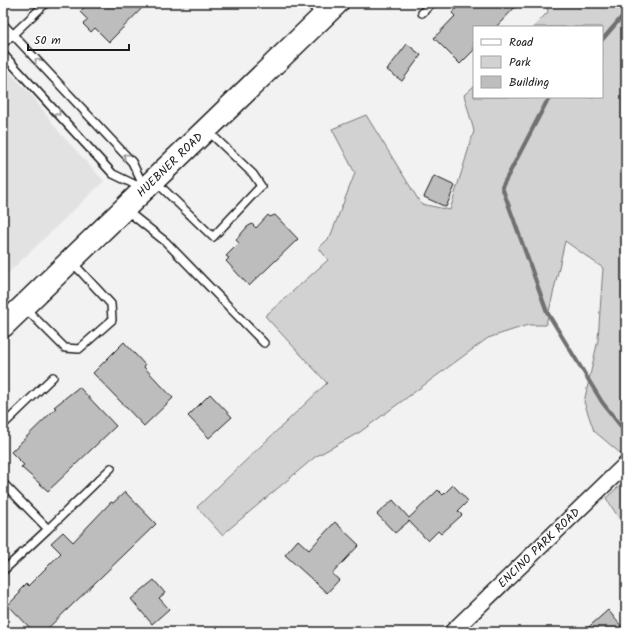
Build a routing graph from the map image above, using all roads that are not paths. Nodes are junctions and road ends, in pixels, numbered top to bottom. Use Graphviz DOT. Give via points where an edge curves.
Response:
graph roads {
  1 [pos="46,3"];
  2 [pos="432,3"];
  3 [pos="326,7"];
  4 [pos="422,13"];
  5 [pos="3,24"];
  6 [pos="13,35"];
  7 [pos="3,44"];
  8 [pos="3,54"];
  9 [pos="207,129"];
  10 [pos="150,185"];
  11 [pos="125,209"];
  12 [pos="71,261"];
  13 [pos="24,307"];
  14 [pos="3,326"];
  15 [pos="264,343"];
  16 [pos="53,377"];
  17 [pos="3,425"];
  18 [pos="626,464"];
  19 [pos="111,468"];
  20 [pos="3,483"];
  21 [pos="48,529"];
  22 [pos="3,572"];
  23 [pos="452,632"];
  1 -- 6 [label="lane"];
  2 -- 4 [label="lane"];
  3 -- 9 [label="main road, HUEBNER ROAD"];
  5 -- 6 [label="lane"];
  6 -- 7 [label="lane"];
  10 -- 6 [label="lane, one-way" via="132,162"];
  8 -- 10 [label="lane, one-way" via="113,174"];
  9 -- 10 [label="main road, HUEBNER ROAD"];
  9 -- 10 [label="lane" via="253,174 261,186 213,237"];
  10 -- 11 [label="main road, HUEBNER ROAD"];
  11 -- 12 [label="main road, HUEBNER ROAD"];
  11 -- 15 [label="lane" via="166,242"];
  12 -- 13 [label="main road, HUEBNER ROAD"];
  12 -- 13 [label="lane" via="111,304 112,320 79,349 65,348"];
  13 -- 14 [label="main road, HUEBNER ROAD"];
  16 -- 17 [label="lane"];
  18 -- 23 [label="street, ENCINO PARK ROAD"];
  19 -- 21 [label="lane"];
  20 -- 21 [label="lane"];
  21 -- 22 [label="lane"];
}
